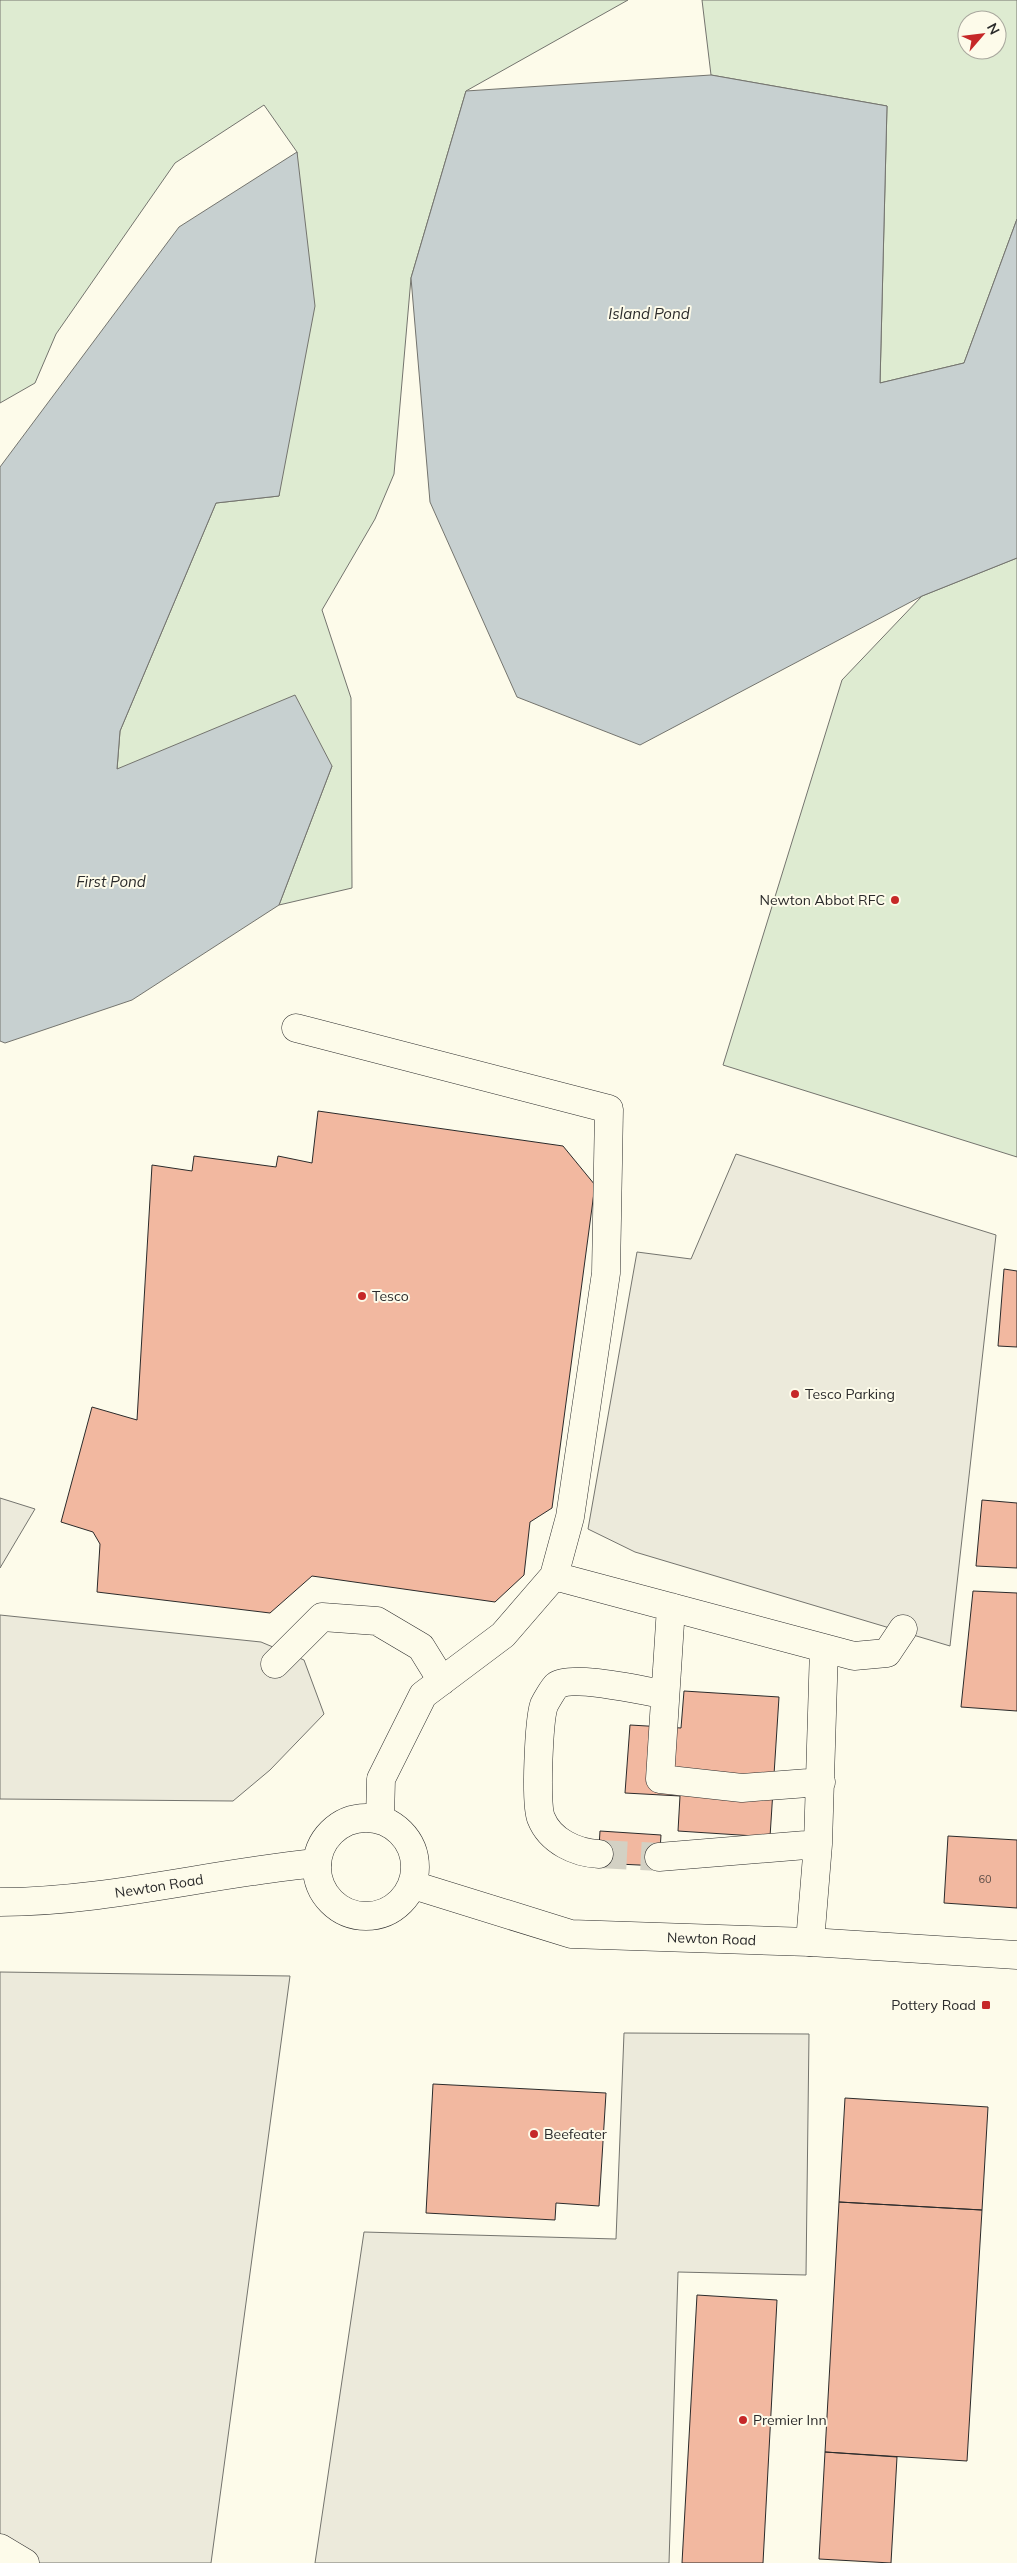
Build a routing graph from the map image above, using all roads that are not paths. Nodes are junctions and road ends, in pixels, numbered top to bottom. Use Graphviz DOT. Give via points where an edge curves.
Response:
graph roads {
  1 [pos="296,1028"];
  2 [pos="554,1576"];
  3 [pos="671,1607"];
  4 [pos="903,1629"];
  5 [pos="824,1648"];
  6 [pos="275,1664"];
  7 [pos="442,1680"];
  8 [pos="664,1694"];
  9 [pos="821,1782"];
  10 [pos="380,1819"];
  11 [pos="818,1844"];
  12 [pos="599,1854"];
  13 [pos="659,1857"];
  14 [pos="317,1863"];
  15 [pos="413,1884"];
  16 [pos="0,1902"];
  17 [pos="810,1942"];
  18 [pos="1017,1955"];
  19 [pos="0,2548"];
  20 [pos="25,2563"];
  1 -- 2 [label="main road" via="609,1109 606,1273 570,1517"];
  2 -- 3 [label="main road"];
  2 -- 7 [label="main road" via="503,1635"];
  3 -- 5 [label="main road"];
  3 -- 8 [label="main road"];
  4 -- 5 [label="main road" via="887,1653 854,1656"];
  5 -- 9 [label="main road"];
  6 -- 7 [label="main road" via="322,1617 377,1621 421,1647"];
  7 -- 10 [label="main road" via="423,1695 381,1779"];
  8 -- 9 [label="main road" via="660,1780 742,1788"];
  8 -- 12 [label="main road" via="572,1680 556,1686 544,1705 537,1792 541,1819 556,1839 582,1854"];
  9 -- 11 [label="main road"];
  10 -- 14 [label="main road" via="356,1818 341,1824 329,1834"];
  10 -- 15 [label="main road" via="401,1832 411,1845 416,1862"];
  11 -- 13 [label="main road"];
  11 -- 17 [label="main road"];
  14 -- 15 [label="main road" via="318,1879 324,1894 348,1913 365,1917 382,1915 397,1907"];
  14 -- 16 [label="main road, Newton Road" via="41,1902"];
  15 -- 17 [label="main road, Newton Road" via="571,1934"];
  17 -- 18 [label="main road, Newton Road"];
  19 -- 20 [label="main road"];
}
